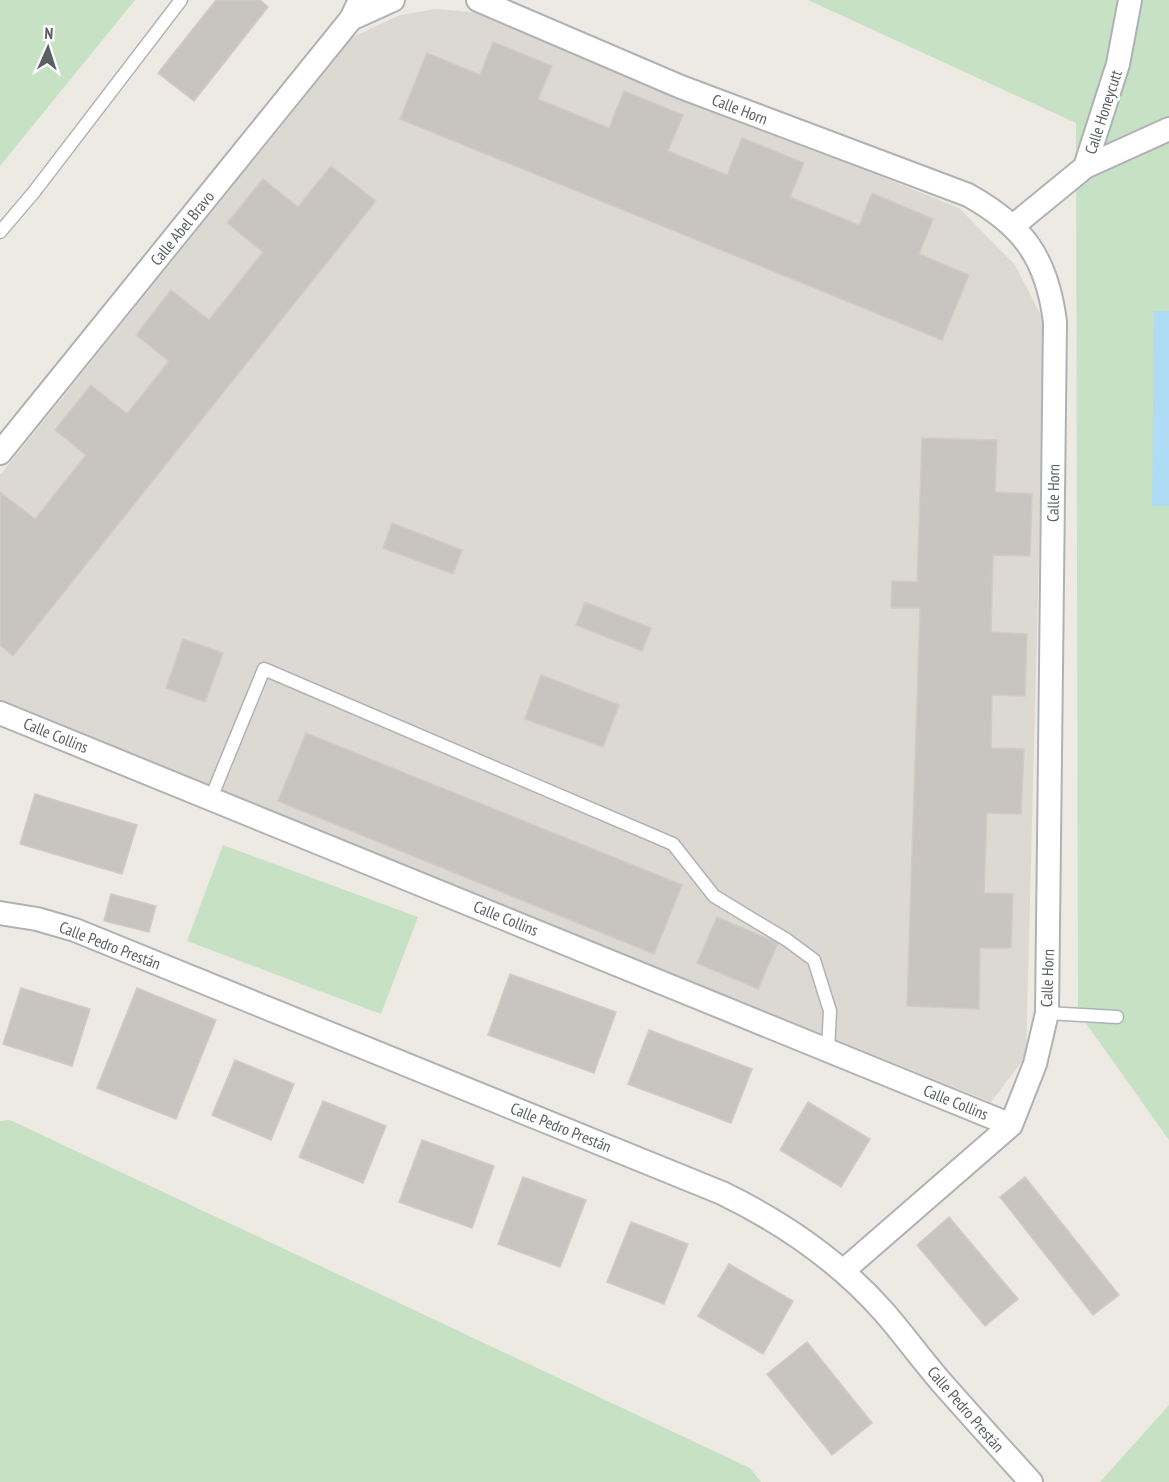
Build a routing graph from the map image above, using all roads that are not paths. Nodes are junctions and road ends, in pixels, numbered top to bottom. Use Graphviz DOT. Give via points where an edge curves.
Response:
graph roads {
  1 [pos="180,0"];
  2 [pos="393,0"];
  3 [pos="478,0"];
  4 [pos="1130,0"];
  5 [pos="356,9"];
  6 [pos="1169,129"];
  7 [pos="1085,167"];
  8 [pos="1013,226"];
  9 [pos="0,232"];
  10 [pos="0,453"];
  11 [pos="0,713"];
  12 [pos="212,798"];
  13 [pos="0,913"];
  14 [pos="1047,1012"];
  15 [pos="1117,1017"];
  16 [pos="828,1050"];
  17 [pos="1011,1125"];
  18 [pos="843,1271"];
  19 [pos="1031,1482"];
  1 -- 9 [label="lane"];
  2 -- 5 [label="street"];
  3 -- 8 [label="street, Calle Horn" via="681,87 968,195 993,208"];
  4 -- 7 [label="street, Calle Honeycutt" via="1118,64"];
  5 -- 10 [label="street, Calle Abel Bravo"];
  6 -- 7 [label="street"];
  7 -- 8 [label="street, Calle Honeycutt"];
  8 -- 14 [label="street, Calle Horn" via="1044,270 1055,322"];
  11 -- 12 [label="street, Calle Collins"];
  12 -- 16 [label="street, Calle Collins"];
  12 -- 16 [label="lane" via="264,669 673,844 714,896 814,960 830,1011"];
  13 -- 18 [label="street, Calle Pedro Prestán" via="75,930 722,1193 783,1225"];
  14 -- 15 [label="lane"];
  14 -- 17 [label="street, Calle Horn" via="1035,1064"];
  16 -- 17 [label="street, Calle Collins"];
  17 -- 18 [label="street, Calle Horn"];
  18 -- 19 [label="street, Calle Pedro Prestán" via="885,1313 940,1382"];
}
